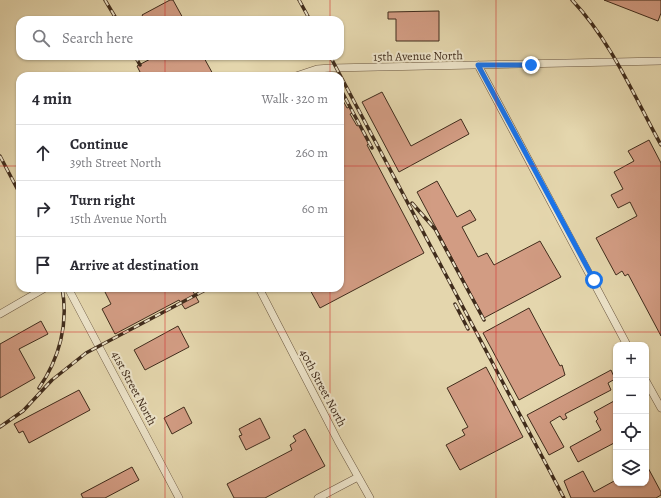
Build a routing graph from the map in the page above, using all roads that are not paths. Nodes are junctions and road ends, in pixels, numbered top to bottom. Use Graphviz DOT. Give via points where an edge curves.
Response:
graph roads {
  1 [pos="661,61"];
  2 [pos="478,65"];
  3 [pos="308,72"];
  4 [pos="38,292"];
  5 [pos="70,292"];
  6 [pos="261,292"];
  7 [pos="0,314"];
  8 [pos="626,342"];
  9 [pos="649,386"];
  10 [pos="661,408"];
  11 [pos="358,477"];
  12 [pos="179,498"];
  13 [pos="318,498"];
  14 [pos="370,498"];
  1 -- 2 [label="street, 15th Avenue North"];
  2 -- 3 [label="street, 15th Avenue North" via="331,68"];
  2 -- 8 [label="street"];
  4 -- 7 [label="street"];
  5 -- 12 [label="street, 41st Street North"];
  6 -- 11 [label="street, 40th Street North"];
  9 -- 10 [label="street"];
  11 -- 13 [label="street"];
  11 -- 14 [label="street, 40th Street North"];
}
